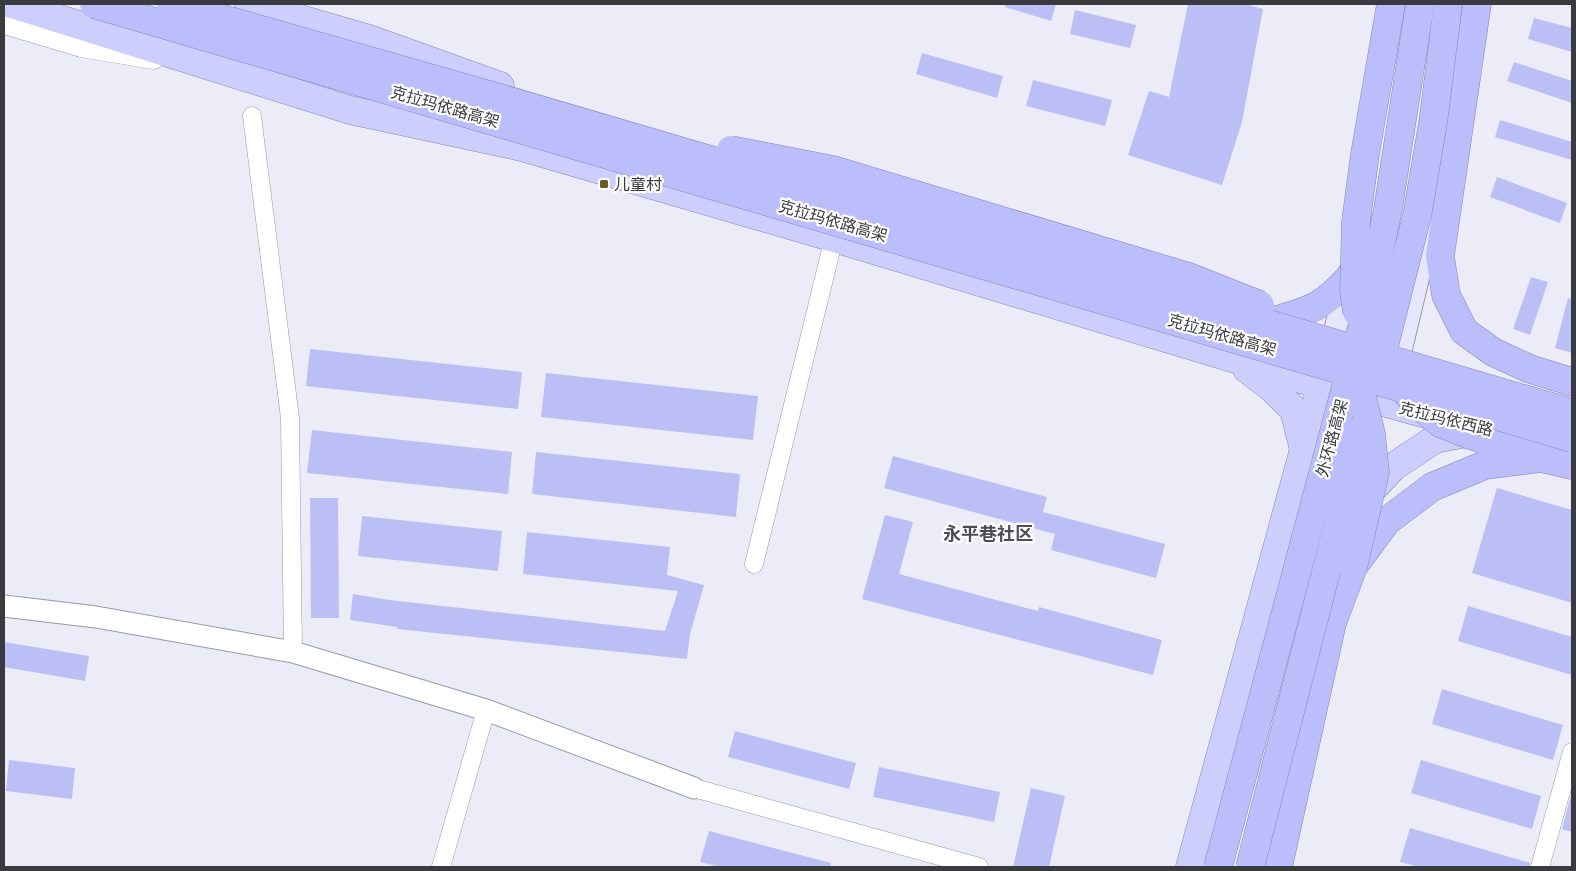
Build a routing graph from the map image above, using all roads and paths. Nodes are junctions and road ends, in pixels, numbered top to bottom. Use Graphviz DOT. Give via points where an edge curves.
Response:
graph roads {
  1 [pos="12,4"];
  2 [pos="94,4"];
  3 [pos="171,4"];
  4 [pos="249,4"];
  5 [pos="1391,4"];
  6 [pos="1404,4"];
  7 [pos="1420,4"];
  8 [pos="1448,4"];
  9 [pos="1467,4"];
  10 [pos="1477,4"];
  11 [pos="4,25"];
  12 [pos="369,39"];
  13 [pos="231,73"];
  14 [pos="503,99"];
  15 [pos="350,110"];
  16 [pos="252,116"];
  17 [pos="834,238"];
  18 [pos="1350,277"];
  19 [pos="1270,322"];
  20 [pos="1334,341"];
  21 [pos="1232,358"];
  22 [pos="1397,359"];
  23 [pos="1572,382"];
  24 [pos="1321,385"];
  25 [pos="1386,404"];
  26 [pos="1572,414"];
  27 [pos="1488,429"];
  28 [pos="1572,438"];
  29 [pos="1304,449"];
  30 [pos="1572,450"];
  31 [pos="1541,458"];
  32 [pos="1572,465"];
  33 [pos="1360,502"];
  34 [pos="754,564"];
  35 [pos="1353,567"];
  36 [pos="4,606"];
  37 [pos="293,652"];
  38 [pos="486,710"];
  39 [pos="1572,752"];
  40 [pos="694,788"];
  41 [pos="441,867"];
  42 [pos="979,867"];
  43 [pos="1190,867"];
  44 [pos="1218,867"];
  45 [pos="1250,867"];
  46 [pos="1267,867"];
  47 [pos="1278,867"];
  48 [pos="1540,867"];
  1 -- 13 [label="main road, 克拉玛依西路"];
  2 -- 28 [label="highway, 克拉玛依路高架, bridge"];
  3 -- 14 [label="highway, 克拉玛依路高架, bridge"];
  4 -- 12 [label="main road"];
  5 -- 31 [label="highway, bridge" via="1356,221 1354,290 1358,319 1370,346 1412,399 1440,423"];
  6 -- 18 [label="main road" via="1372,194"];
  7 -- 44 [label="highway, 外环路高架, bridge" via="1388,209 1370,297"];
  8 -- 45 [label="highway, 外环路高架, bridge" via="1417,216"];
  9 -- 22 [label="main road" via="1439,184"];
  10 -- 23 [label="highway" via="1440,256 1446,295 1464,331 1493,352 1530,369"];
  11 -- 13 [label="street" via="81,48"];
  12 -- 15 [label="main road" via="375,71 362,100"];
  12 -- 19 [label="main road" via="594,120"];
  13 -- 15 [label="main road, 克拉玛依西路"];
  14 -- 26 [label="highway, 克拉玛依路高架, bridge"];
  14 -- 35 [label="highway, bridge" via="833,170 1189,277 1298,320 1335,347 1360,389 1375,472"];
  15 -- 17 [label="main road, 克拉玛依西路" via="522,147"];
  16 -- 37 [label="street" via="290,418"];
  17 -- 21 [label="main road, 克拉玛依西路"];
  17 -- 34 [label="street"];
  18 -- 19 [label="highway" via="1321,304"];
  18 -- 20 [label="main road"];
  19 -- 20 [label="main road"];
  20 -- 22 [label="main road"];
  20 -- 24 [label="main road"];
  21 -- 24 [label="main road, 克拉玛依西路"];
  21 -- 29 [label="main road" via="1272,388 1294,410"];
  22 -- 25 [label="main road"];
  22 -- 26 [label="main road"];
  24 -- 25 [label="main road, 克拉玛依西路"];
  24 -- 29 [label="main road"];
  25 -- 27 [label="main road, 克拉玛依西路"];
  25 -- 33 [label="main road"];
  27 -- 30 [label="main road, 克拉玛依西路"];
  27 -- 33 [label="main road" via="1435,439 1393,466"];
  29 -- 43 [label="main road"];
  31 -- 32 [label="highway"];
  31 -- 35 [label="highway" via="1485,465 1432,486 1387,521"];
  33 -- 46 [label="main road"];
  35 -- 47 [label="highway" via="1332,622"];
  36 -- 37 [label="street" via="96,617"];
  37 -- 38 [label="street"];
  38 -- 40 [label="street"];
  38 -- 41 [label="street"];
  39 -- 48 [label="street"];
  40 -- 42 [label="street"];
}
